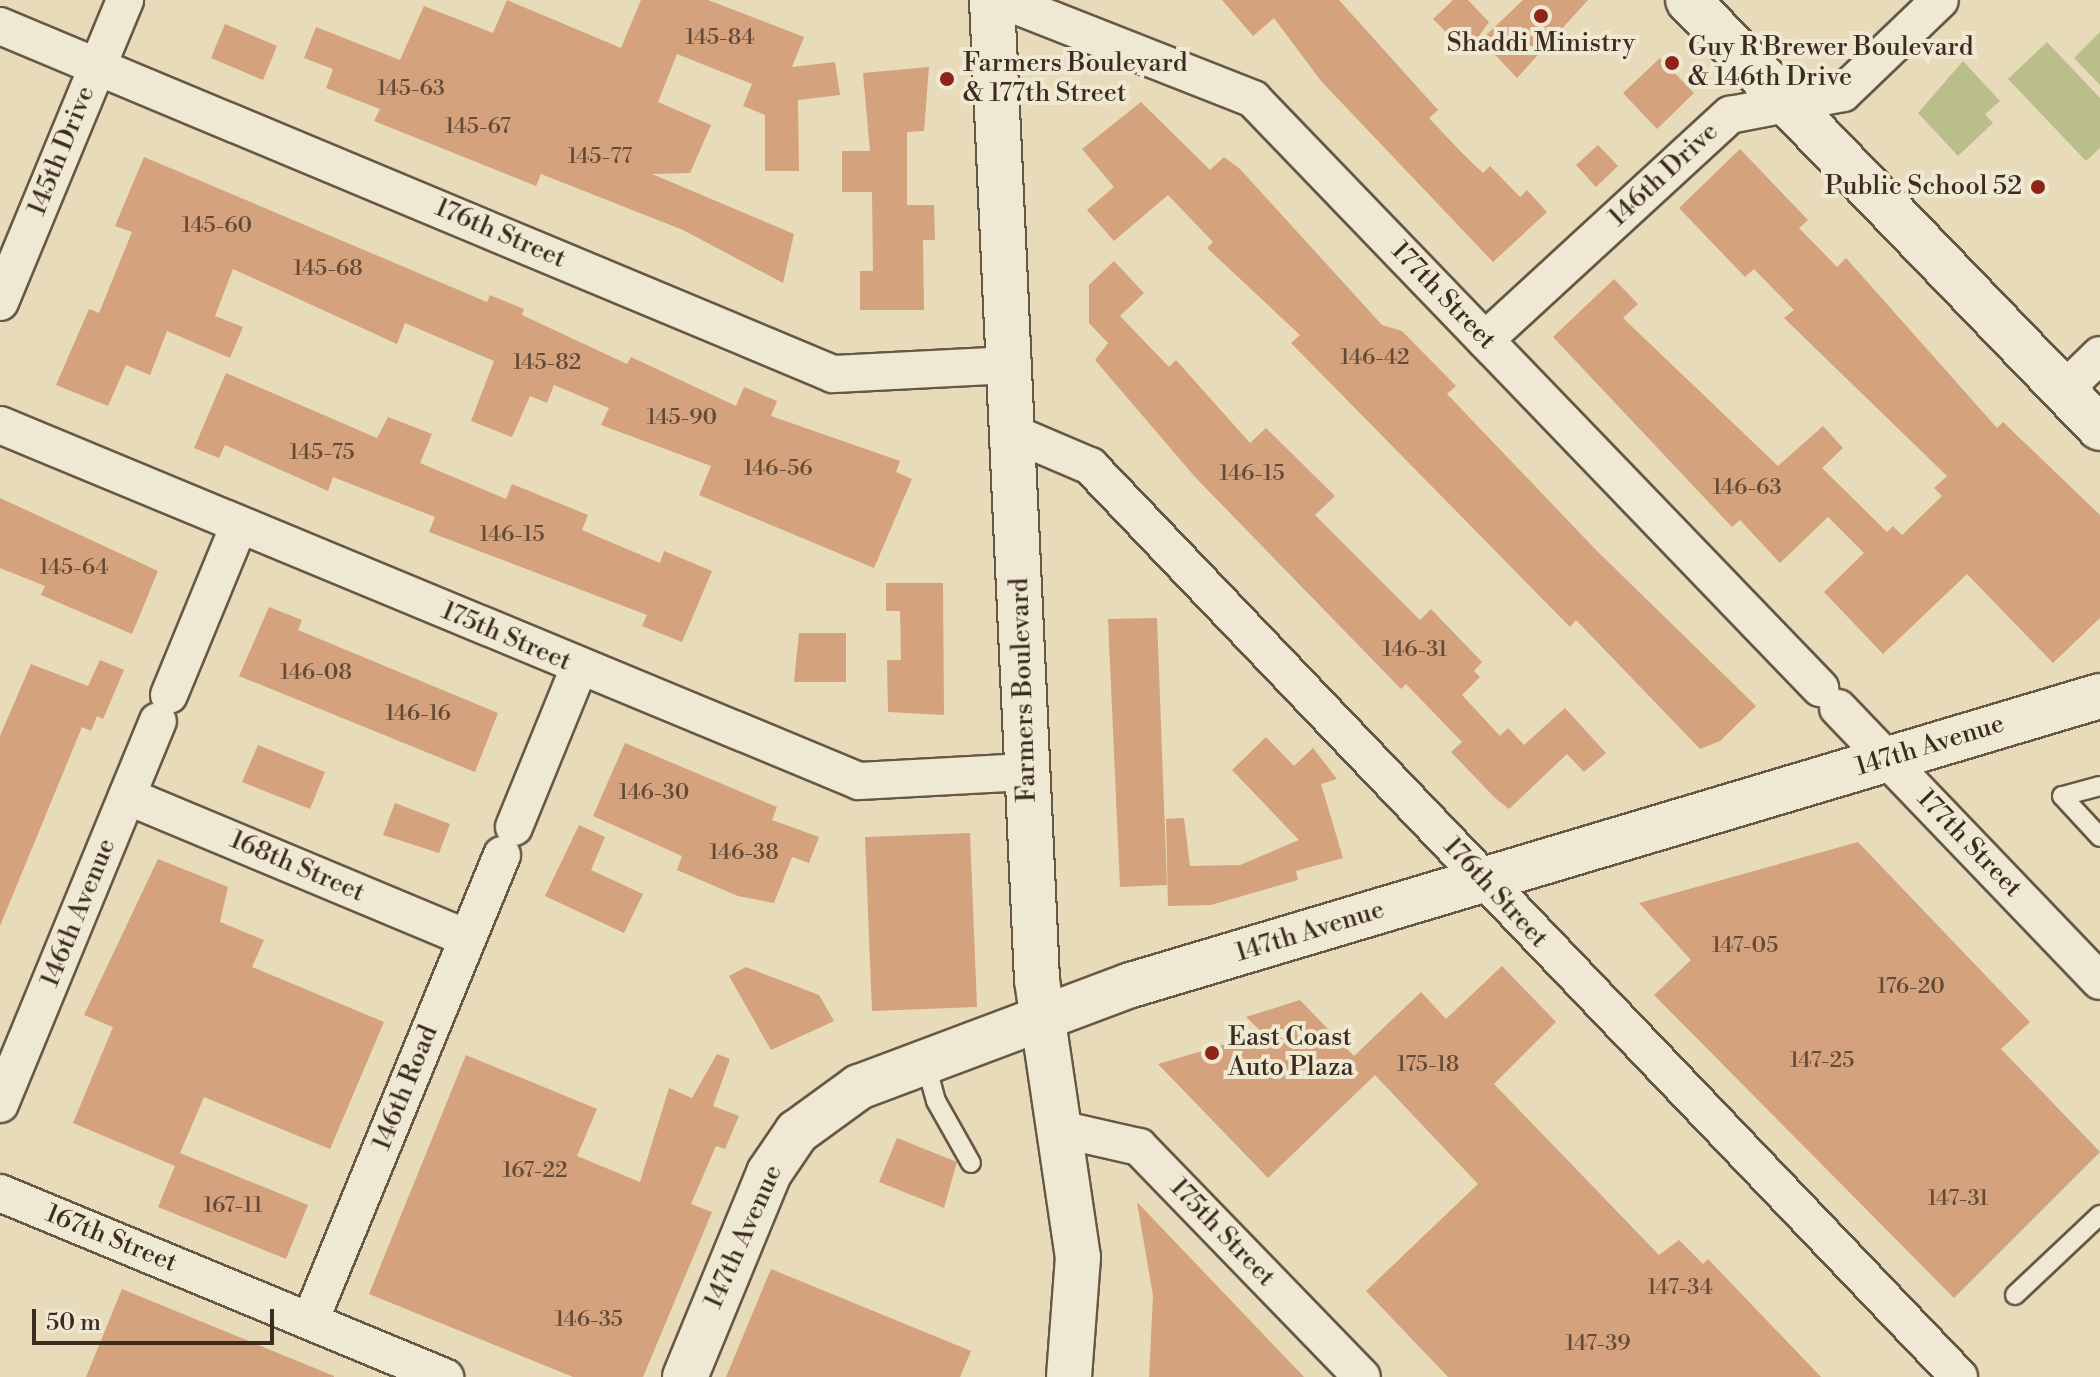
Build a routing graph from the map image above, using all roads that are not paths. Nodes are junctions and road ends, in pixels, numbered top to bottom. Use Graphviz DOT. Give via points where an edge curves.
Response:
graph roads {
  1 [pos="125,0"];
  2 [pos="992,0"];
  3 [pos="1002,0"];
  4 [pos="1688,0"];
  5 [pos="1940,0"];
  6 [pos="0,26"];
  7 [pos="97,67"];
  8 [pos="1786,103"];
  9 [pos="0,302"];
  10 [pos="1485,340"];
  11 [pos="2100,355"];
  12 [pos="1012,365"];
  13 [pos="2064,390"];
  14 [pos="0,425"];
  15 [pos="2100,428"];
  16 [pos="1015,434"];
  17 [pos="239,525"];
  18 [pos="579,668"];
  19 [pos="2100,696"];
  20 [pos="1888,759"];
  21 [pos="1026,772"];
  22 [pos="2100,786"];
  23 [pos="127,796"];
  24 [pos="2100,837"];
  25 [pos="1482,879"];
  26 [pos="467,938"];
  27 [pos="2100,981"];
  28 [pos="1043,1018"];
  29 [pos="925,1061"];
  30 [pos="0,1104"];
  31 [pos="1060,1129"];
  32 [pos="971,1163"];
  33 [pos="0,1193"];
  34 [pos="2100,1215"];
  35 [pos="2015,1295"];
  36 [pos="310,1321"];
  37 [pos="445,1377"];
  38 [pos="685,1377"];
  39 [pos="1069,1377"];
  40 [pos="1362,1377"];
  41 [pos="1959,1377"];
  1 -- 7 [label="street, 145th Drive"];
  2 -- 12 [label="main road, Farmers Boulevard"];
  3 -- 10 [label="street, 177th Street" via="1253,99"];
  4 -- 8 [label="main road"];
  5 -- 8 [label="street, 146th Drive" via="1843,93"];
  6 -- 7 [label="street, 176th Street"];
  7 -- 9 [label="street, 145th Drive"];
  7 -- 12 [label="street, 176th Street" via="833,374"];
  8 -- 10 [label="street, 146th Drive" via="1730,115"];
  8 -- 13 [label="main road"];
  10 -- 20 [label="street, 177th Street"];
  11 -- 13 [label="street"];
  12 -- 16 [label="main road, Farmers Boulevard"];
  13 -- 15 [label="main road"];
  14 -- 17 [label="street, 175th Street"];
  16 -- 21 [label="main road, Farmers Boulevard"];
  16 -- 25 [label="street, 176th Street" via="1090,466"];
  17 -- 18 [label="street, 175th Street"];
  17 -- 23 [label="street, 146th Avenue"];
  18 -- 21 [label="street, 175th Street" via="859,781"];
  18 -- 26 [label="street, 146th Road"];
  19 -- 20 [label="main road, 147th Avenue"];
  20 -- 25 [label="main road, 147th Avenue"];
  20 -- 27 [label="street, 177th Street"];
  21 -- 28 [label="main road, Farmers Boulevard"];
  22 -- 24 [label="lane" via="2062,796"];
  23 -- 26 [label="street, 168th Street"];
  23 -- 30 [label="street, 146th Avenue"];
  25 -- 28 [label="main road, 147th Avenue"];
  25 -- 41 [label="street, 176th Street"];
  26 -- 36 [label="street, 146th Road"];
  28 -- 29 [label="main road, 147th Avenue"];
  28 -- 31 [label="main road, Farmers Boulevard"];
  29 -- 32 [label="lane" via="936,1101"];
  29 -- 38 [label="main road, 147th Avenue" via="838,1099 790,1141 756,1197"];
  31 -- 39 [label="main road, Farmers Boulevard" via="1078,1257"];
  31 -- 40 [label="street, 175th Street" via="1139,1147"];
  33 -- 36 [label="street, 167th Street"];
  34 -- 35 [label="lane"];
  36 -- 37 [label="street, 167th Street"];
}
